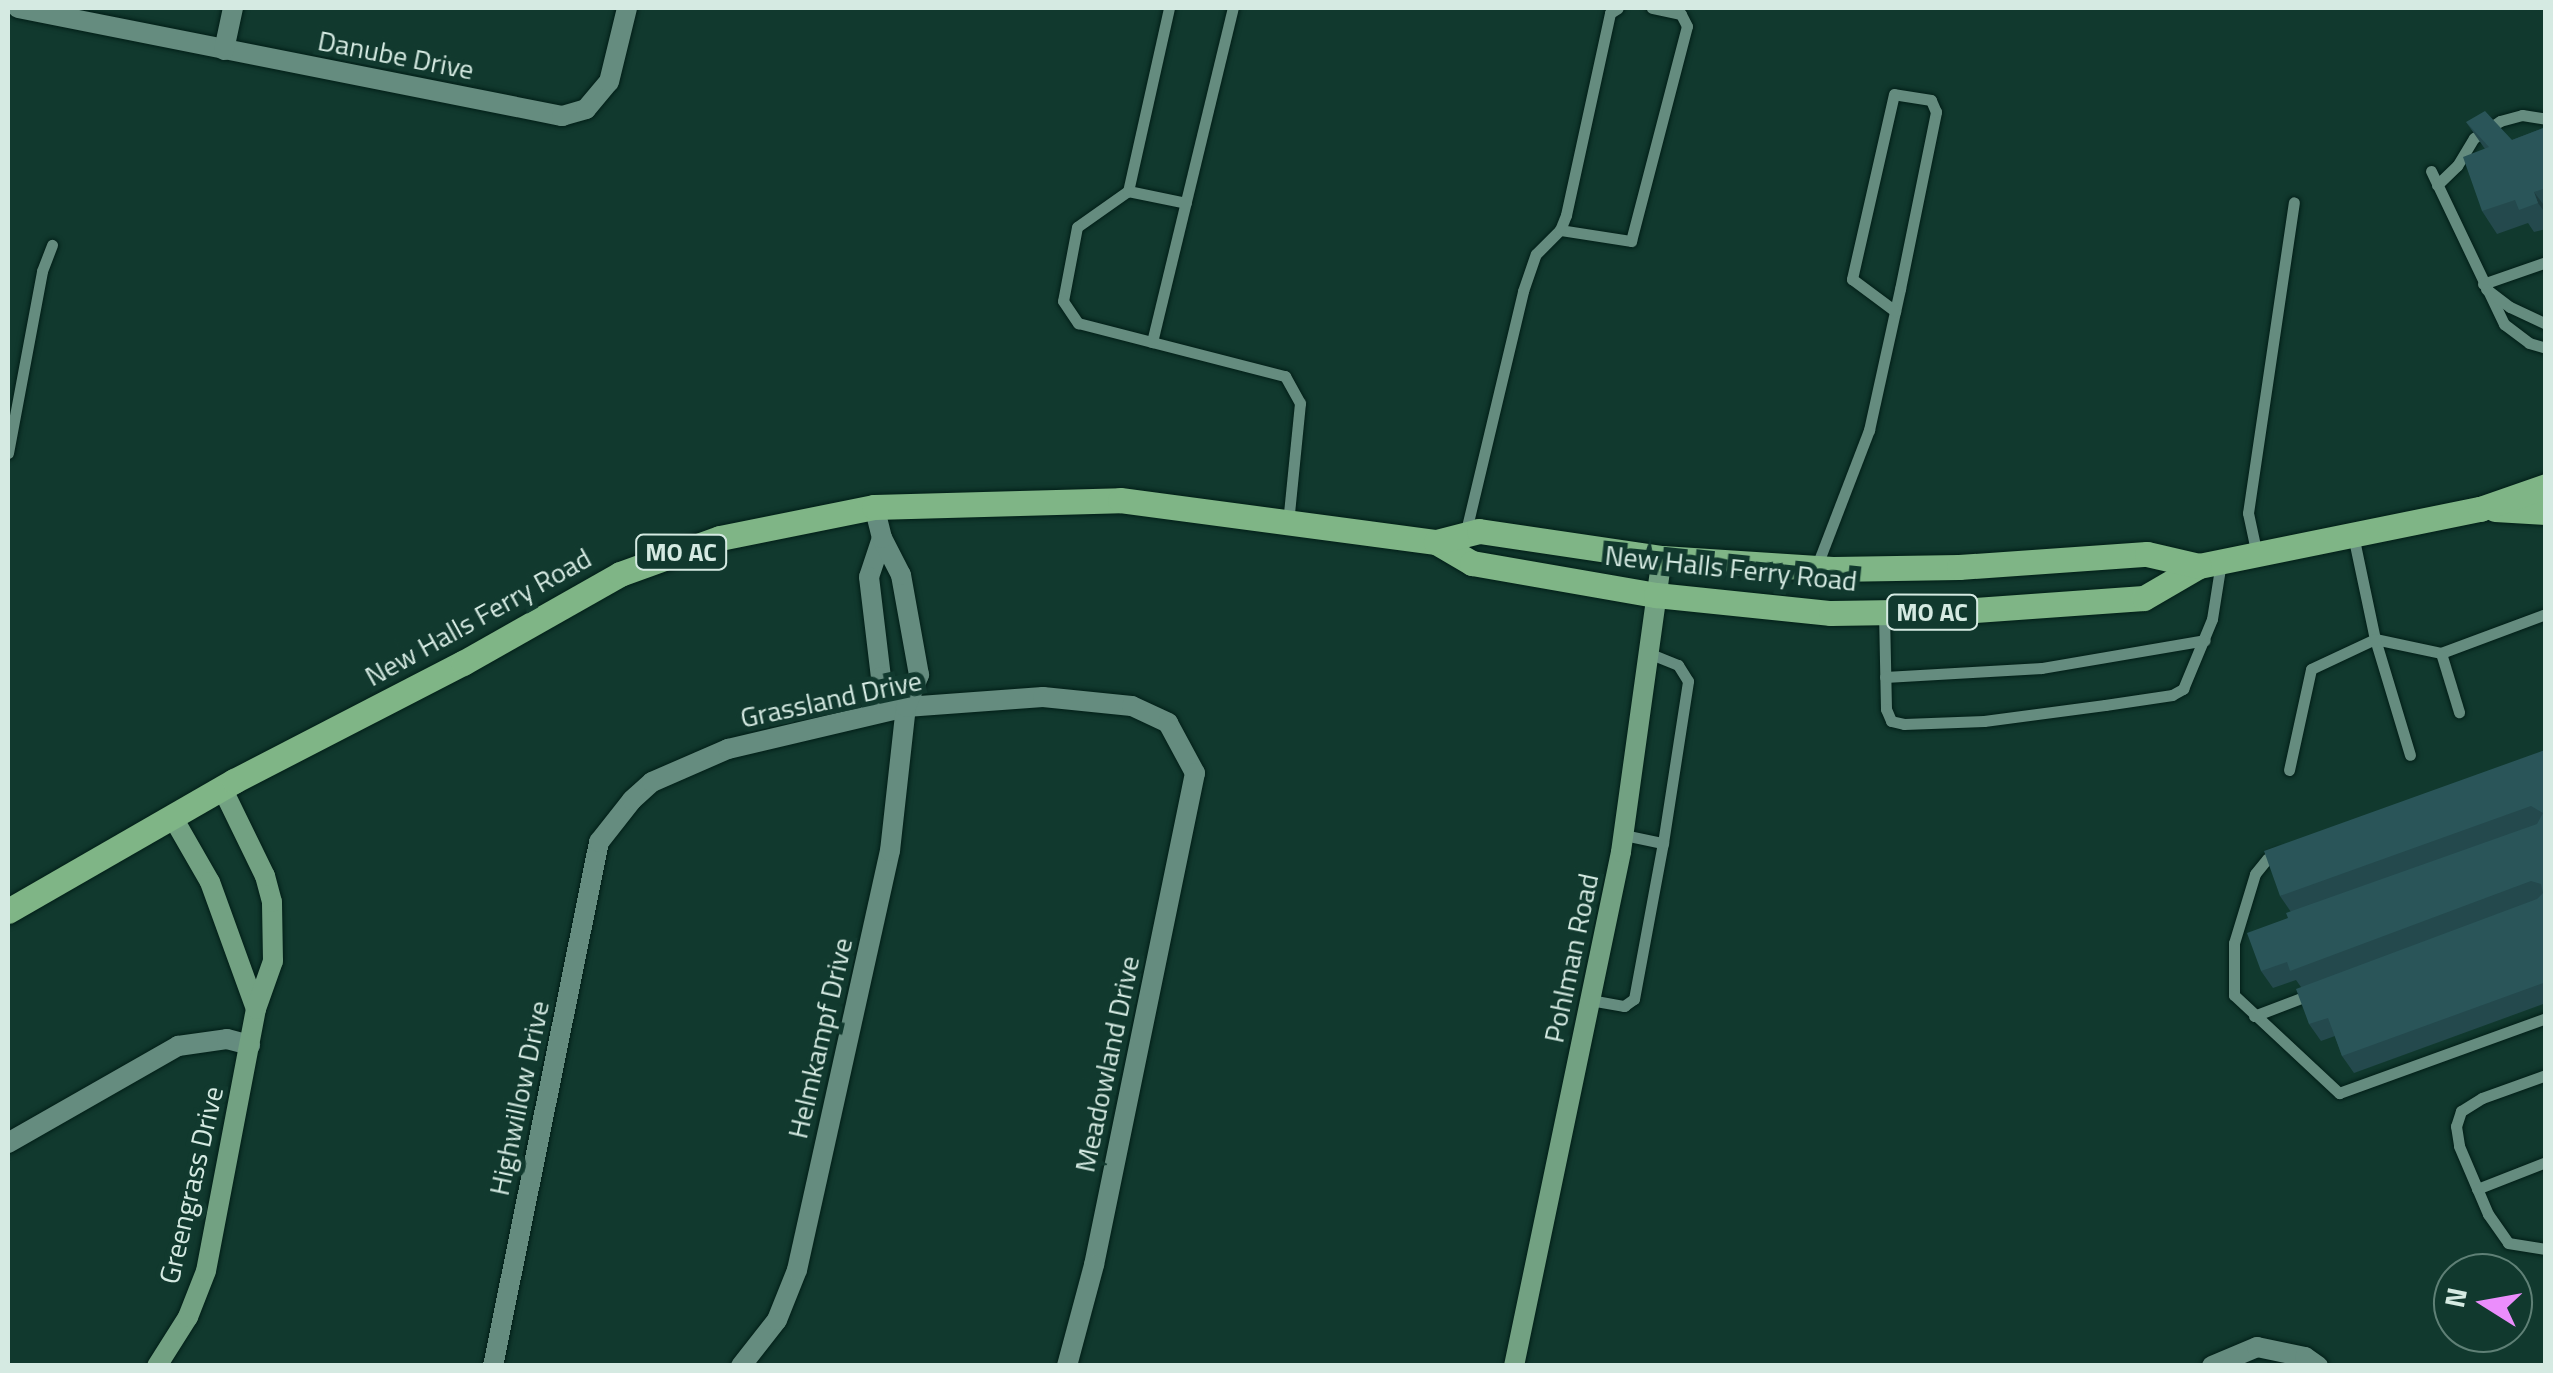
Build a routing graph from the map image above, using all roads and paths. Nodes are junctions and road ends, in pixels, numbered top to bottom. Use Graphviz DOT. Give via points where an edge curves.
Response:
graph roads {
  1 [pos="18,8"];
  2 [pos="233,8"];
  3 [pos="627,8"];
  4 [pos="1169,8"];
  5 [pos="1233,8"];
  6 [pos="1618,8"];
  7 [pos="1652,8"];
  8 [pos="224,50"];
  9 [pos="2546,119"];
  10 [pos="2432,171"];
  11 [pos="2437,186"];
  12 [pos="1128,191"];
  13 [pos="2294,202"];
  14 [pos="1186,203"];
  15 [pos="1560,230"];
  16 [pos="52,245"];
  17 [pos="2546,262"];
  18 [pos="2485,286"];
  19 [pos="1895,312"];
  20 [pos="2546,324"];
  21 [pos="1152,342"];
  22 [pos="2529,343"];
  23 [pos="2546,348"];
  24 [pos="2546,358"];
  25 [pos="8,453"];
  26 [pos="2546,486"];
  27 [pos="874,507"];
  28 [pos="2480,509"];
  29 [pos="2546,512"];
  30 [pos="1288,524"];
  31 [pos="1465,535"];
  32 [pos="2353,536"];
  33 [pos="882,538"];
  34 [pos="1436,542"];
  35 [pos="2257,555"];
  36 [pos="1662,558"];
  37 [pos="2210,564"];
  38 [pos="1816,568"];
  39 [pos="1656,595"];
  40 [pos="1884,613"];
  41 [pos="2546,614"];
  42 [pos="2205,640"];
  43 [pos="2375,640"];
  44 [pos="2441,653"];
  45 [pos="1648,654"];
  46 [pos="1885,677"];
  47 [pos="906,707"];
  48 [pos="2459,712"];
  49 [pos="2410,755"];
  50 [pos="2290,770"];
  51 [pos="1194,773"];
  52 [pos="222,788"];
  53 [pos="172,816"];
  54 [pos="1624,835"];
  55 [pos="599,842"];
  56 [pos="1663,843"];
  57 [pos="2286,852"];
  58 [pos="8,912"];
  59 [pos="2252,937"];
  60 [pos="2234,943"];
  61 [pos="2327,988"];
  62 [pos="1590,1000"];
  63 [pos="256,1009"];
  64 [pos="2254,1016"];
  65 [pos="2546,1018"];
  66 [pos="250,1045"];
  67 [pos="2546,1076"];
  68 [pos="8,1143"];
  69 [pos="2546,1162"];
  70 [pos="2477,1189"];
  71 [pos="2546,1249"];
  72 [pos="157,1366"];
  73 [pos="492,1366"];
  74 [pos="740,1366"];
  75 [pos="1066,1366"];
  76 [pos="1514,1366"];
  77 [pos="2212,1366"];
  78 [pos="2318,1366"];
  1 -- 8 [label="street, Danube Drive"];
  2 -- 8 [label="street"];
  3 -- 8 [label="street, Danube Drive" via="608,82 586,110 562,116"];
  4 -- 12 [label="lane"];
  5 -- 14 [label="lane"];
  6 -- 15 [label="lane" via="1610,13"];
  7 -- 15 [label="lane" via="1680,14 1687,26 1631,241"];
  9 -- 11 [label="lane" via="2500,121 2474,138"];
  10 -- 11 [label="lane"];
  11 -- 18 [label="lane"];
  12 -- 14 [label="lane"];
  12 -- 21 [label="lane" via="1077,226 1063,301 1078,323"];
  13 -- 35 [label="lane" via="2248,514"];
  14 -- 21 [label="lane"];
  15 -- 31 [label="lane" via="1536,254 1524,291"];
  16 -- 25 [label="lane"];
  17 -- 18 [label="lane"];
  18 -- 20 [label="lane"];
  18 -- 22 [label="lane" via="2504,324"];
  19 -- 19 [label="lane" via="1936,112 1931,100 1894,94 1852,279"];
  19 -- 38 [label="lane" via="1869,430"];
  21 -- 30 [label="lane" via="1285,376 1300,403"];
  22 -- 23 [label="lane"];
  22 -- 24 [label="lane"];
  26 -- 28 [label="main road, New Halls Ferry Road / MO AC"];
  27 -- 30 [label="main road, New Halls Ferry Road / MO AC" via="1120,500"];
  27 -- 33 [label="street, Helmkampf Drive"];
  27 -- 52 [label="main road, New Halls Ferry Road / MO AC" via="720,538 620,574"];
  28 -- 29 [label="main road"];
  28 -- 32 [label="main road, New Halls Ferry Road / MO AC"];
  30 -- 34 [label="main road, New Halls Ferry Road / MO AC"];
  31 -- 34 [label="main road, New Halls Ferry Road / MO AC"];
  31 -- 36 [label="main road, New Halls Ferry Road / MO AC" via="1479,531"];
  32 -- 35 [label="main road, New Halls Ferry Road / MO AC"];
  32 -- 43 [label="lane"];
  33 -- 47 [label="street, Helmkampf Drive" via="900,575 919,675"];
  33 -- 47 [label="street, Helmkampf Drive" via="869,578 881,678"];
  34 -- 39 [label="main road, New Halls Ferry Road / MO AC" via="1472,563"];
  35 -- 37 [label="main road, New Halls Ferry Road / MO AC"];
  36 -- 38 [label="main road, New Halls Ferry Road / MO AC"];
  36 -- 39 [label="street, Pohlman Road"];
  37 -- 38 [label="main road, New Halls Ferry Road / MO AC" via="2147,554 1959,567"];
  37 -- 40 [label="main road, New Halls Ferry Road / MO AC" via="2144,598"];
  37 -- 42 [label="lane"];
  39 -- 40 [label="main road, New Halls Ferry Road / MO AC"];
  39 -- 45 [label="street, Pohlman Road"];
  40 -- 46 [label="lane"];
  41 -- 44 [label="lane"];
  42 -- 46 [label="lane" via="2042,668"];
  42 -- 46 [label="lane" via="2183,689 2172,695 1984,720 1892,720"];
  43 -- 44 [label="lane"];
  43 -- 49 [label="lane"];
  43 -- 50 [label="lane" via="2310,669"];
  44 -- 48 [label="lane"];
  45 -- 54 [label="street, Pohlman Road"];
  45 -- 56 [label="lane" via="1678,665 1688,680"];
  47 -- 51 [label="street, Grassland Drive" via="1043,697 1132,706 1168,724"];
  47 -- 55 [label="street, Grassland Drive" via="728,749 652,782"];
  47 -- 74 [label="street, Helmkampf Drive" via="890,851 797,1270 777,1320"];
  51 -- 75 [label="street, Meadowland Drive" via="1094,1265"];
  52 -- 53 [label="main road, New Halls Ferry Road / MO AC"];
  52 -- 63 [label="street, Greengrass Drive" via="272,902 272,961"];
  53 -- 58 [label="main road, New Halls Ferry Road / MO AC"];
  53 -- 63 [label="street, Greengrass Drive" via="210,882"];
  54 -- 56 [label="lane"];
  54 -- 62 [label="street, Pohlman Road"];
  55 -- 73 [label="street, Highwillow Drive"];
  56 -- 62 [label="lane" via="1634,999 1624,1006"];
  57 -- 60 [label="lane" via="2267,858 2255,874"];
  59 -- 60 [label="lane"];
  60 -- 64 [label="lane" via="2234,995"];
  61 -- 64 [label="lane"];
  62 -- 76 [label="street, Pohlman Road"];
  63 -- 66 [label="street, Greengrass Drive"];
  64 -- 65 [label="lane" via="2338,1093"];
  66 -- 68 [label="street" via="227,1040 178,1046"];
  66 -- 72 [label="street, Greengrass Drive" via="206,1271"];
  67 -- 70 [label="lane" via="2461,1111 2459,1146"];
  69 -- 70 [label="lane"];
  70 -- 71 [label="lane" via="2508,1243"];
  77 -- 78 [label="street" via="2257,1348"];
}
